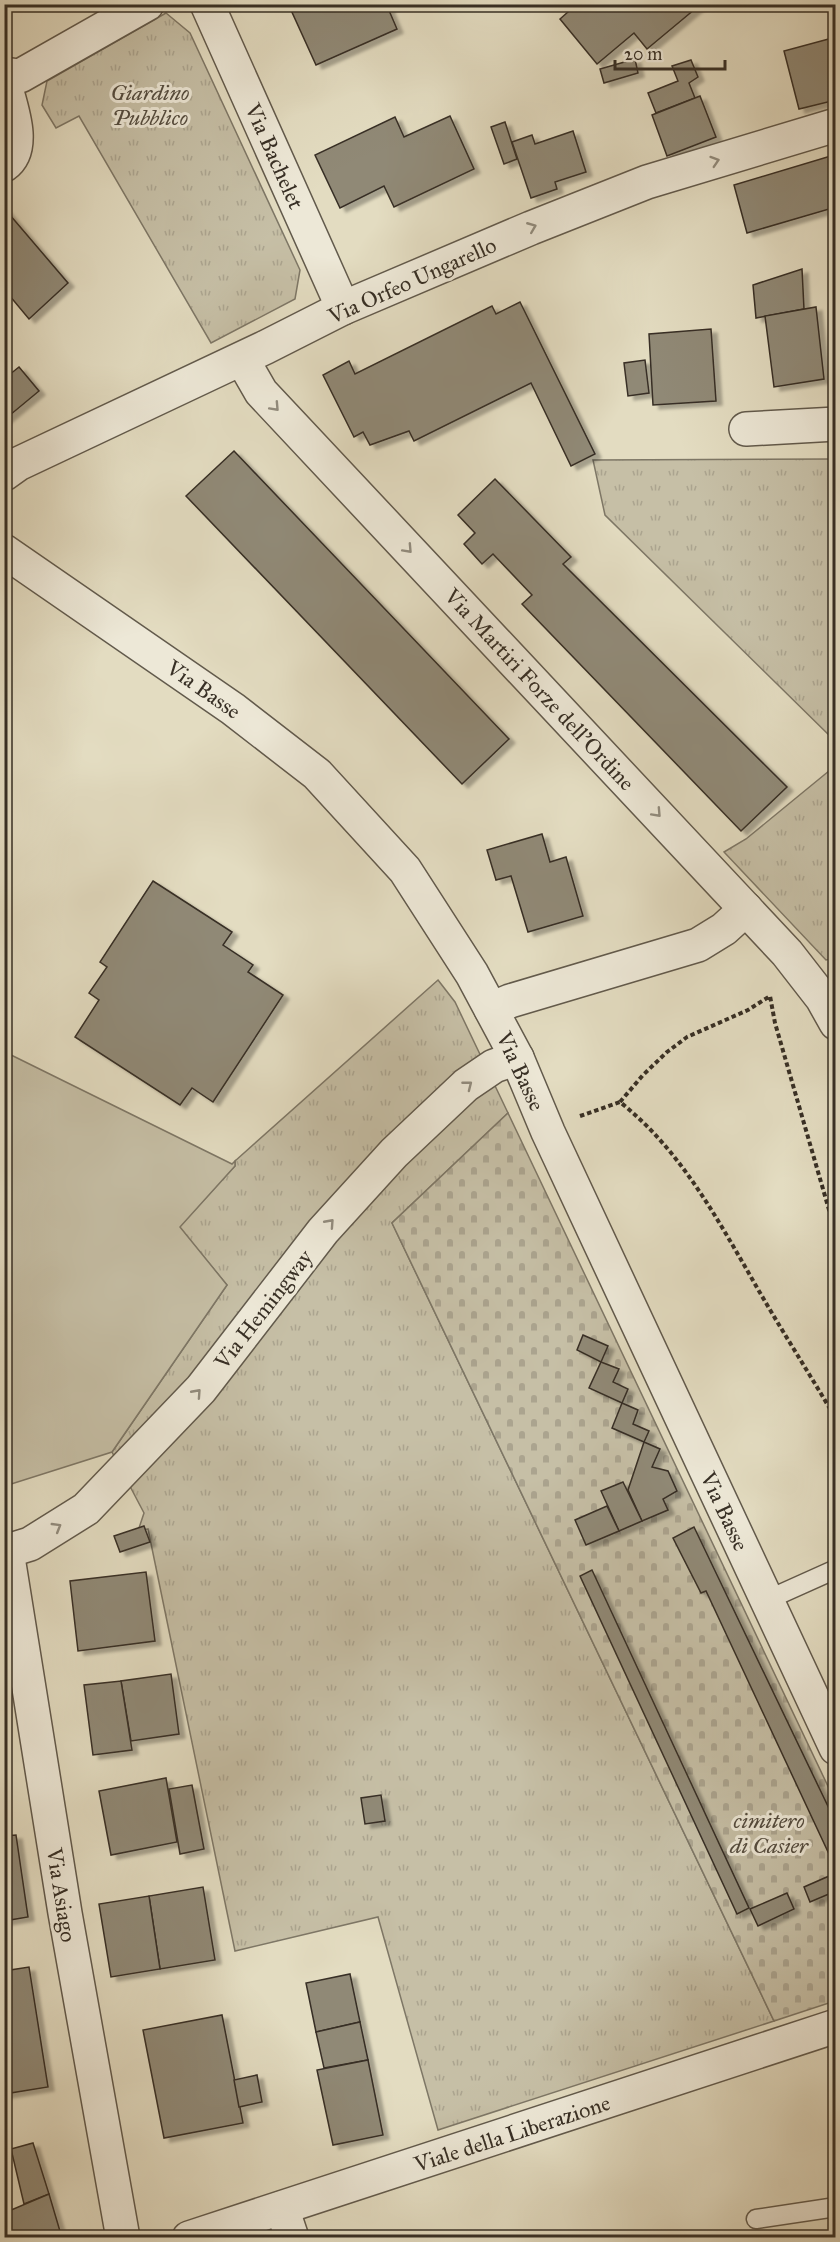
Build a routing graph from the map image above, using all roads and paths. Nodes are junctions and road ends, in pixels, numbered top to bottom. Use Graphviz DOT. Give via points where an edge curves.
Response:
graph roads {
  1 [pos="147,4"];
  2 [pos="207,4"];
  3 [pos="4,74"];
  4 [pos="4,81"];
  5 [pos="836,125"];
  6 [pos="4,165"];
  7 [pos="343,308"];
  8 [pos="242,359"];
  9 [pos="836,424"];
  10 [pos="746,429"];
  11 [pos="4,474"];
  12 [pos="4,551"];
  13 [pos="746,909"];
  14 [pos="491,1009"];
  15 [pos="836,1023"];
  16 [pos="517,1058"];
  17 [pos="620,1102"];
  18 [pos="577,1117"];
  19 [pos="836,1234"];
  20 [pos="836,1419"];
  21 [pos="6,1552"];
  22 [pos="836,1569"];
  23 [pos="767,1600"];
  24 [pos="836,1748"];
  25 [pos="836,2026"];
  26 [pos="836,2207"];
  27 [pos="756,2219"];
  28 [pos="287,2223"];
  29 [pos="123,2238"];
  30 [pos="189,2238"];
  1 -- 3 [label="street" via="20,76"];
  2 -- 7 [label="street, Via Bachelet"];
  4 -- 6 [label="street" via="16,152"];
  7 -- 5 [label="street, Via Orfeo Ungarello, one-way" via="647,182"];
  7 -- 8 [label="street, Via Orfeo Ungarello"];
  8 -- 11 [label="street, Via Orfeo Ungarello"];
  8 -- 13 [label="street, Via Martiri Forze dell'Ordine, one-way" via="261,392"];
  9 -- 10 [label="street"];
  12 -- 14 [label="street, Via Basse" via="233,709 317,774 405,870"];
  13 -- 14 [label="street" via="698,945"];
  13 -- 15 [label="street, Via Martiri Forze dell'Ordine" via="800,969"];
  14 -- 16 [label="street, Via Basse"];
  21 -- 16 [label="street, Via Hemingway, one-way" via="30,1544 86,1509 201,1389 323,1231 394,1154 466,1085 494,1066"];
  16 -- 23 [label="street, Via Basse"];
  17 -- 18 [label="path"];
  17 -- 19 [label="path" via="643,1075 687,1037 770,996"];
  17 -- 20 [label="path" via="655,1132 684,1168 721,1223"];
  21 -- 29 [label="street, Via Asiago"];
  22 -- 23 [label="lane"];
  23 -- 24 [label="street, Via Basse"];
  25 -- 28 [label="street, Viale della Liberazione"];
  26 -- 27 [label="lane"];
  28 -- 30 [label="street, Viale della Liberazione"];
}
